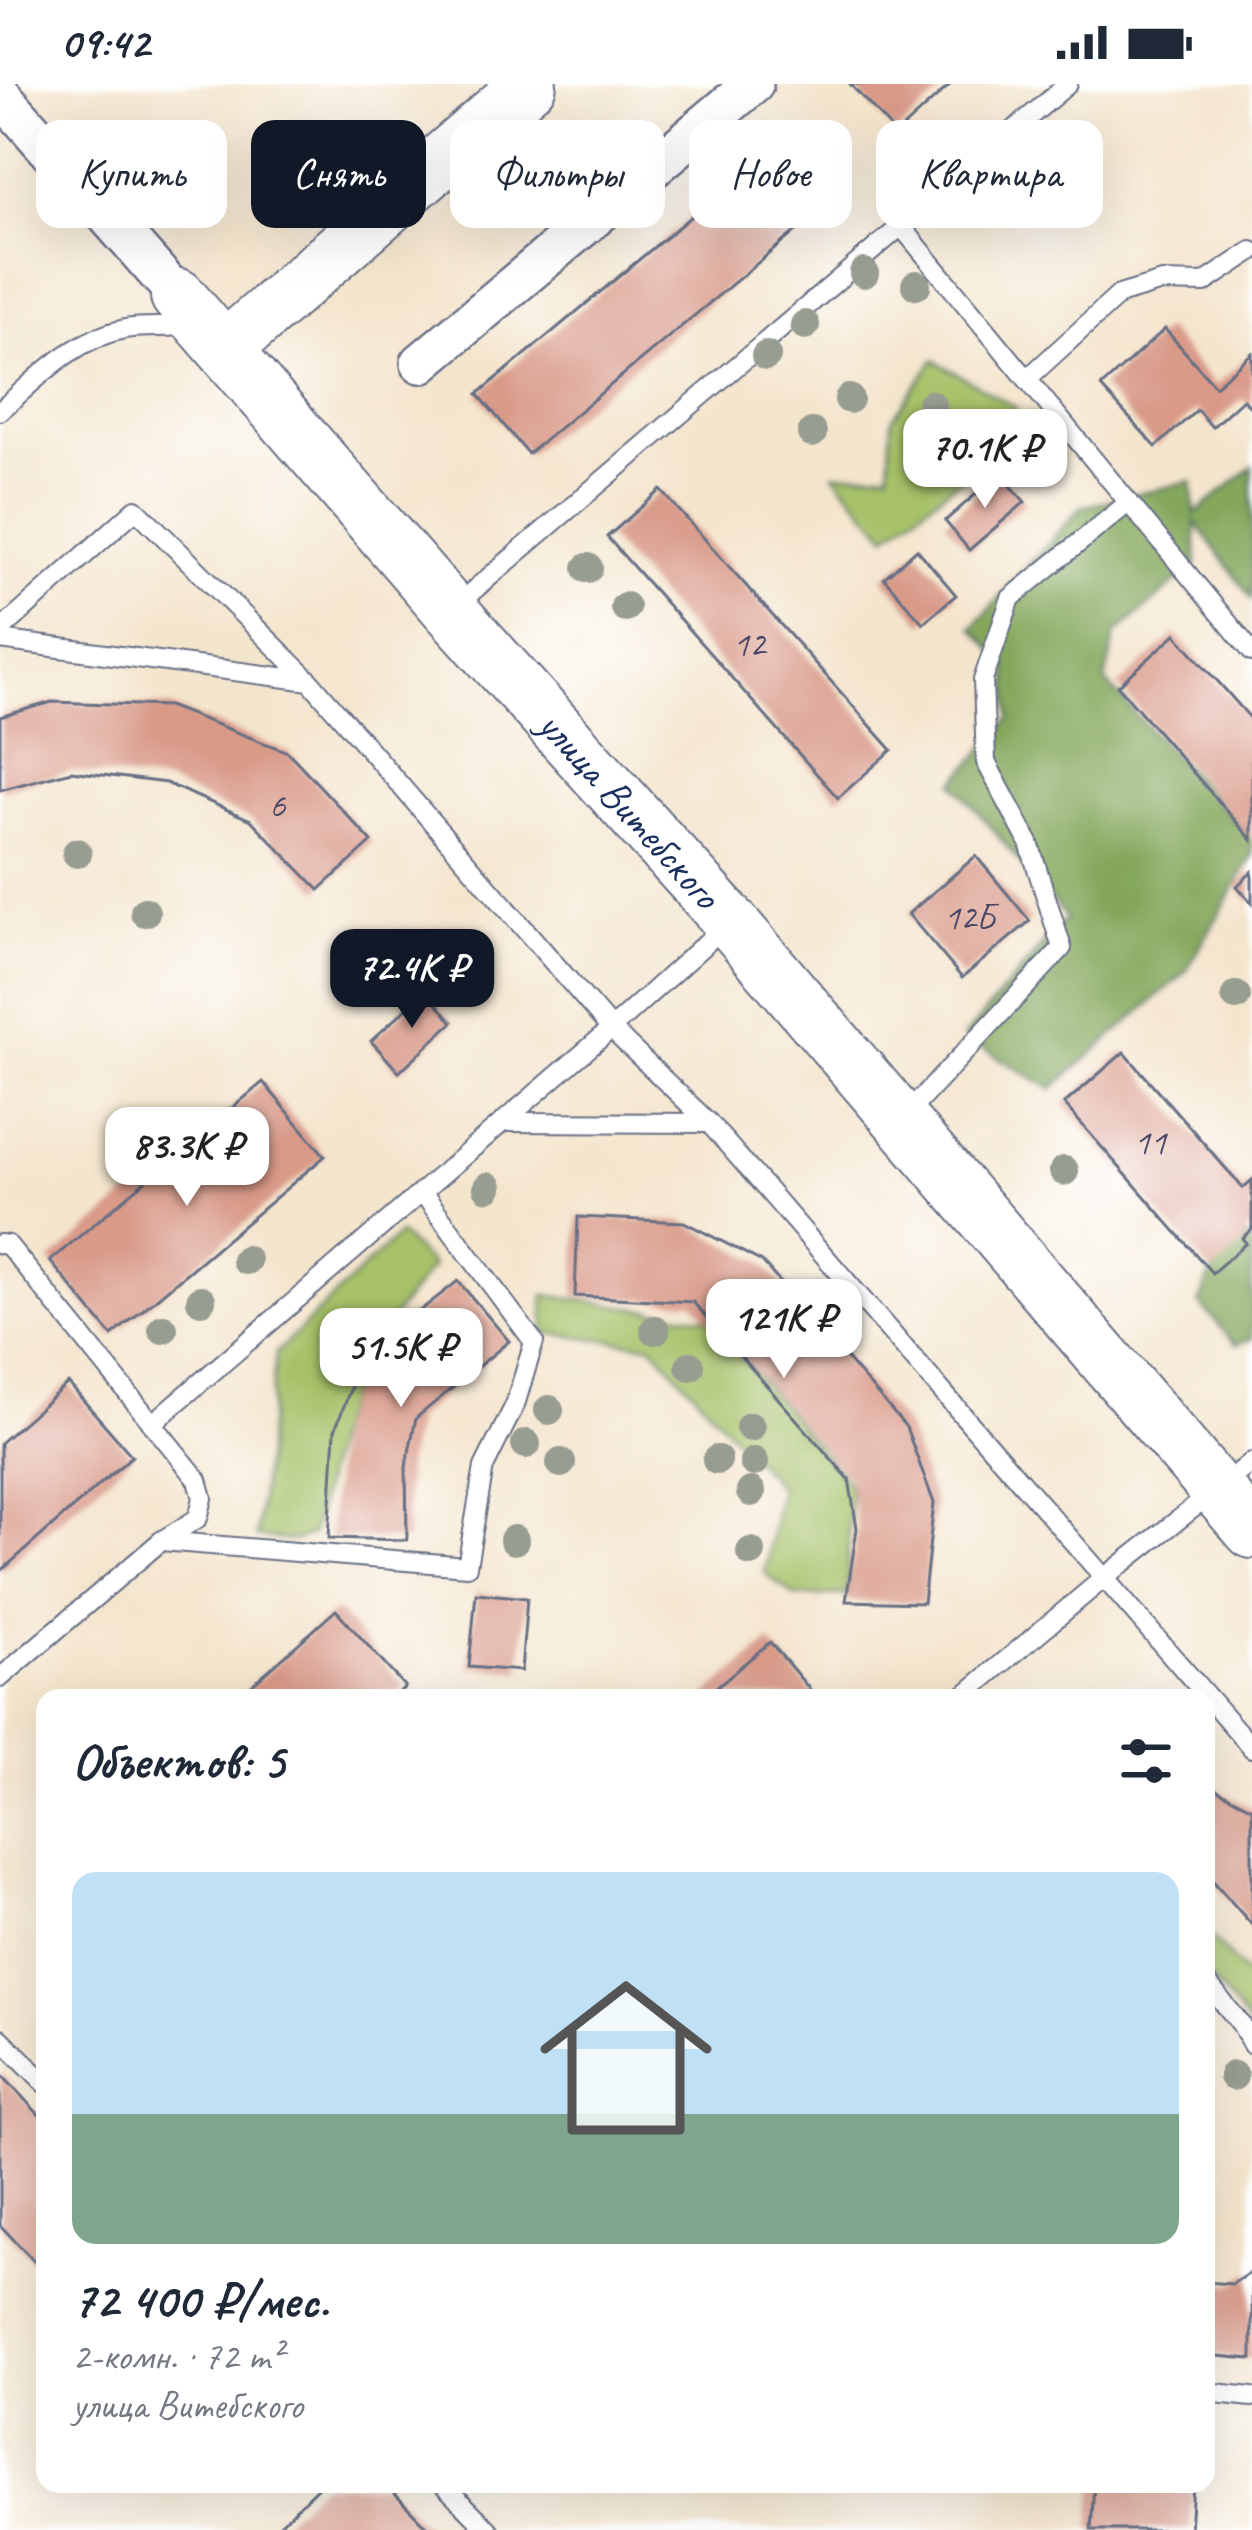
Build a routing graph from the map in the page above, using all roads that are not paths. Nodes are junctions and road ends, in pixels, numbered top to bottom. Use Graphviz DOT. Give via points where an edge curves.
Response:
graph roads {
  1 [pos="529,84"];
  2 [pos="753,84"];
  3 [pos="1068,84"];
  4 [pos="0,94"];
  5 [pos="1026,120"];
  6 [pos="899,228"];
  7 [pos="903,228"];
  8 [pos="1252,251"];
  9 [pos="201,323"];
  10 [pos="421,363"];
  11 [pos="1027,379"];
  12 [pos="0,411"];
  13 [pos="1128,503"];
  14 [pos="450,610"];
  15 [pos="0,636"];
  16 [pos="1252,652"];
  17 [pos="310,681"];
  18 [pos="730,921"];
  19 [pos="611,1029"];
  20 [pos="901,1120"];
  21 [pos="504,1122"];
  22 [pos="709,1123"];
  23 [pos="422,1192"];
  24 [pos="0,1244"];
  25 [pos="152,1424"];
  26 [pos="1241,1495"];
  27 [pos="161,1541"];
  28 [pos="1103,1578"];
  29 [pos="0,1678"];
  30 [pos="972,1689"];
  31 [pos="1200,1689"];
  32 [pos="1215,1706"];
  33 [pos="1252,1748"];
  34 [pos="1215,1993"];
  35 [pos="0,2038"];
  36 [pos="1252,2044"];
  37 [pos="36,2074"];
  38 [pos="1215,2393"];
  39 [pos="1252,2397"];
  40 [pos="452,2493"];
  41 [pos="489,2530"];
  1 -- 9 [label="street"];
  2 -- 10 [label="street"];
  3 -- 5 [label="lane"];
  4 -- 9 [label="street, улица Витебского"];
  6 -- 14 [label="lane"];
  7 -- 11 [label="lane"];
  8 -- 11 [label="lane" via="1204,283 1162,282 1119,295"];
  9 -- 12 [label="lane" via="99,335"];
  9 -- 14 [label="street, улица Витебского"];
  11 -- 13 [label="lane"];
  13 -- 16 [label="lane"];
  13 -- 20 [label="lane" via="1011,598 983,680 986,762 1029,843 1062,948"];
  14 -- 18 [label="street, улица Витебского"];
  15 -- 17 [label="lane"];
  15 -- 17 [label="lane" via="136,509"];
  17 -- 19 [label="lane"];
  18 -- 19 [label="lane"];
  18 -- 20 [label="street, улица Витебского"];
  19 -- 21 [label="lane"];
  19 -- 22 [label="lane"];
  20 -- 26 [label="street, улица Витебского"];
  21 -- 22 [label="lane"];
  21 -- 23 [label="lane"];
  22 -- 28 [label="lane"];
  23 -- 25 [label="lane"];
  23 -- 27 [label="lane" via="535,1342 484,1466 467,1566"];
  24 -- 25 [label="lane"];
  25 -- 27 [label="lane" via="198,1480 203,1498 198,1518"];
  26 -- 28 [label="lane"];
  27 -- 29 [label="lane"];
  28 -- 30 [label="lane"];
  28 -- 31 [label="lane"];
  32 -- 33 [label="lane"];
  34 -- 36 [label="lane"];
  35 -- 37 [label="lane"];
  38 -- 39 [label="lane"];
  40 -- 41 [label="lane"];
}
